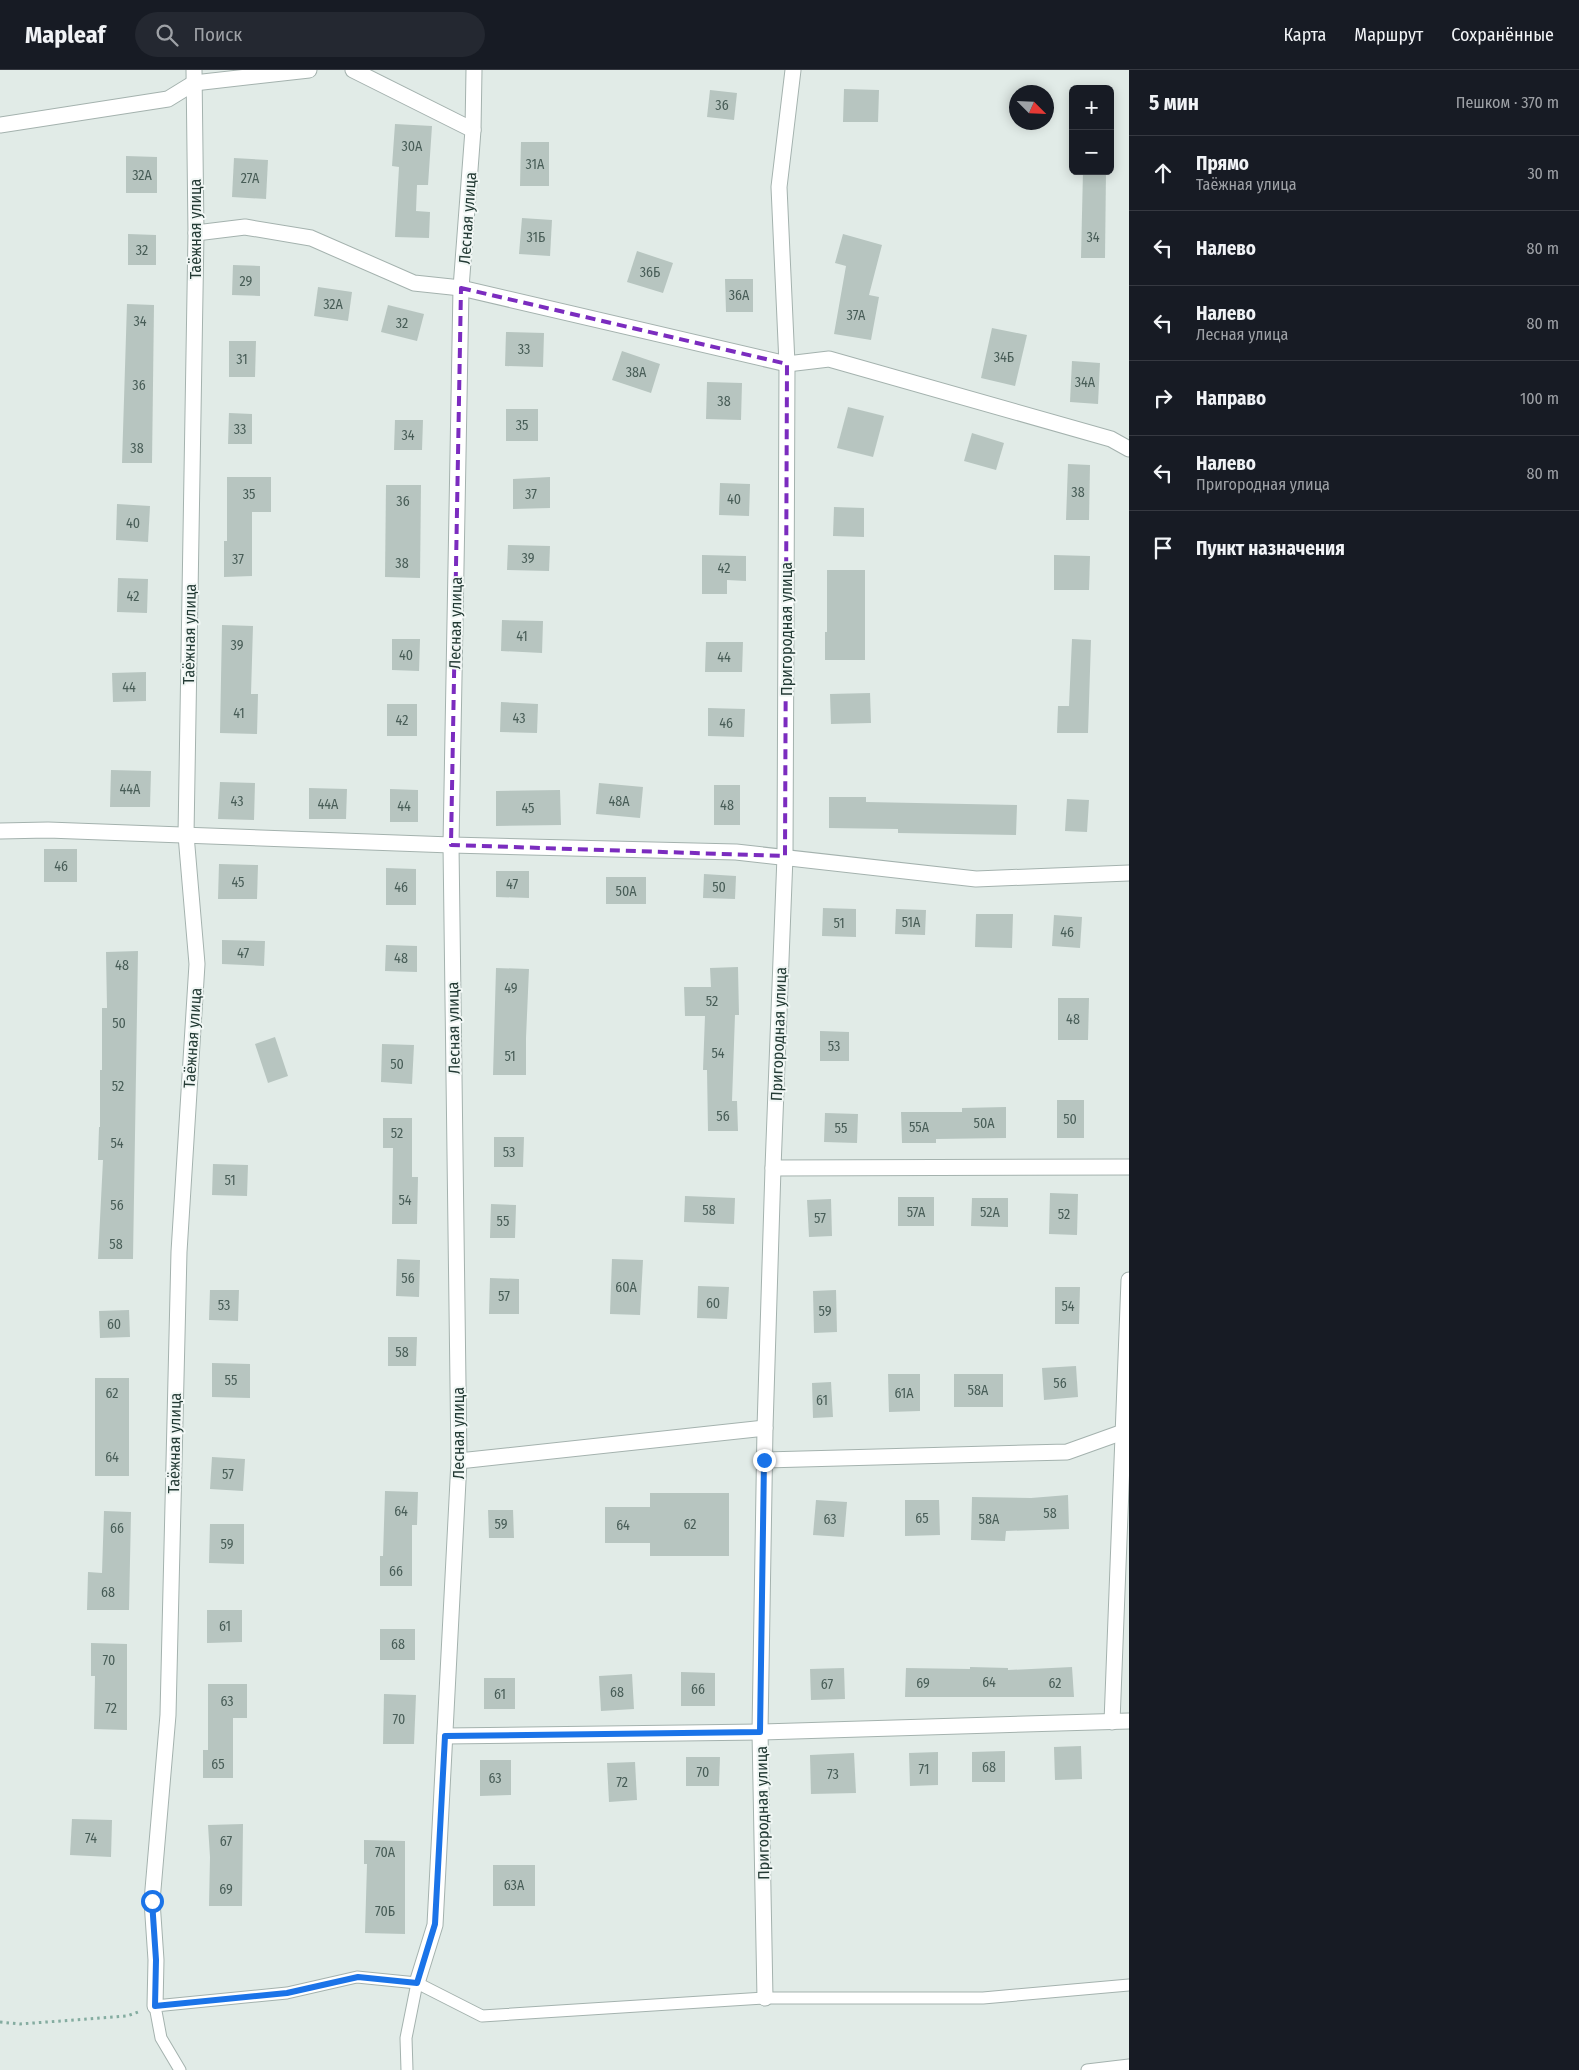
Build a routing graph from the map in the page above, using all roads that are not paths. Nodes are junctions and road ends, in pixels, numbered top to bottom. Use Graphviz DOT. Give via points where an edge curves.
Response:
graph roads {
  1 [pos="309,70"];
  2 [pos="353,70"];
  3 [pos="474,70"];
  4 [pos="793,70"];
  5 [pos="194,76"];
  6 [pos="0,125"];
  7 [pos="473,130"];
  8 [pos="196,233"];
  9 [pos="461,288"];
  10 [pos="787,364"];
  11 [pos="1129,448"];
  12 [pos="0,831"];
  13 [pos="186,834"];
  14 [pos="451,845"];
  15 [pos="785,856"];
  16 [pos="1129,874"];
  17 [pos="1129,1167"];
  18 [pos="773,1168"];
  19 [pos="1129,1280"];
  20 [pos="765,1428"];
  21 [pos="1126,1433"];
  22 [pos="764,1460"];
  23 [pos="459,1461"];
  24 [pos="1129,1721"];
  25 [pos="1112,1722"];
  26 [pos="760,1732"];
  27 [pos="445,1736"];
  28 [pos="417,1983"];
  29 [pos="1129,1985"];
  30 [pos="765,1998"];
  31 [pos="155,2006"];
  32 [pos="1129,2066"];
  33 [pos="180,2070"];
  34 [pos="407,2070"];
  35 [pos="1087,2070"];
  1 -- 5 [label="street"];
  2 -- 7 [label="street"];
  3 -- 7 [label="street, Лесная улица"];
  4 -- 10 [label="street, Пригородная улица" via="779,187"];
  5 -- 6 [label="street" via="168,99"];
  5 -- 8 [label="street, Таёжная улица"];
  7 -- 9 [label="street, Лесная улица"];
  8 -- 9 [label="street" via="245,227 311,238 414,283"];
  8 -- 13 [label="street, Таёжная улица"];
  9 -- 10 [label="street"];
  9 -- 14 [label="street, Лесная улица"];
  10 -- 11 [label="street" via="829,360 1111,439"];
  10 -- 15 [label="street, Пригородная улица"];
  12 -- 13 [label="street"];
  13 -- 14 [label="street"];
  13 -- 31 [label="street, Таёжная улица" via="197,964 179,1252 168,1715 152,1901"];
  14 -- 15 [label="street"];
  14 -- 23 [label="street, Лесная улица"];
  15 -- 16 [label="street" via="976,879"];
  15 -- 18 [label="street, Пригородная улица"];
  17 -- 18 [label="street"];
  18 -- 20 [label="street, Пригородная улица"];
  19 -- 21 [label="street"];
  20 -- 22 [label="street, Пригородная улица"];
  20 -- 23 [label="street"];
  21 -- 22 [label="street" via="1068,1452"];
  21 -- 25 [label="street"];
  22 -- 26 [label="street, Пригородная улица"];
  23 -- 27 [label="street, Лесная улица"];
  24 -- 25 [label="street"];
  25 -- 26 [label="street"];
  26 -- 27 [label="street"];
  26 -- 30 [label="street, Пригородная улица"];
  27 -- 28 [label="street, Лесная улица" via="435,1924"];
  28 -- 30 [label="lane" via="482,2016"];
  28 -- 31 [label="lane" via="358,1977 287,1993"];
  28 -- 34 [label="lane" via="406,2038"];
  29 -- 30 [label="lane" via="983,1998"];
  31 -- 33 [label="lane" via="161,2038"];
  32 -- 35 [label="lane"];
}
